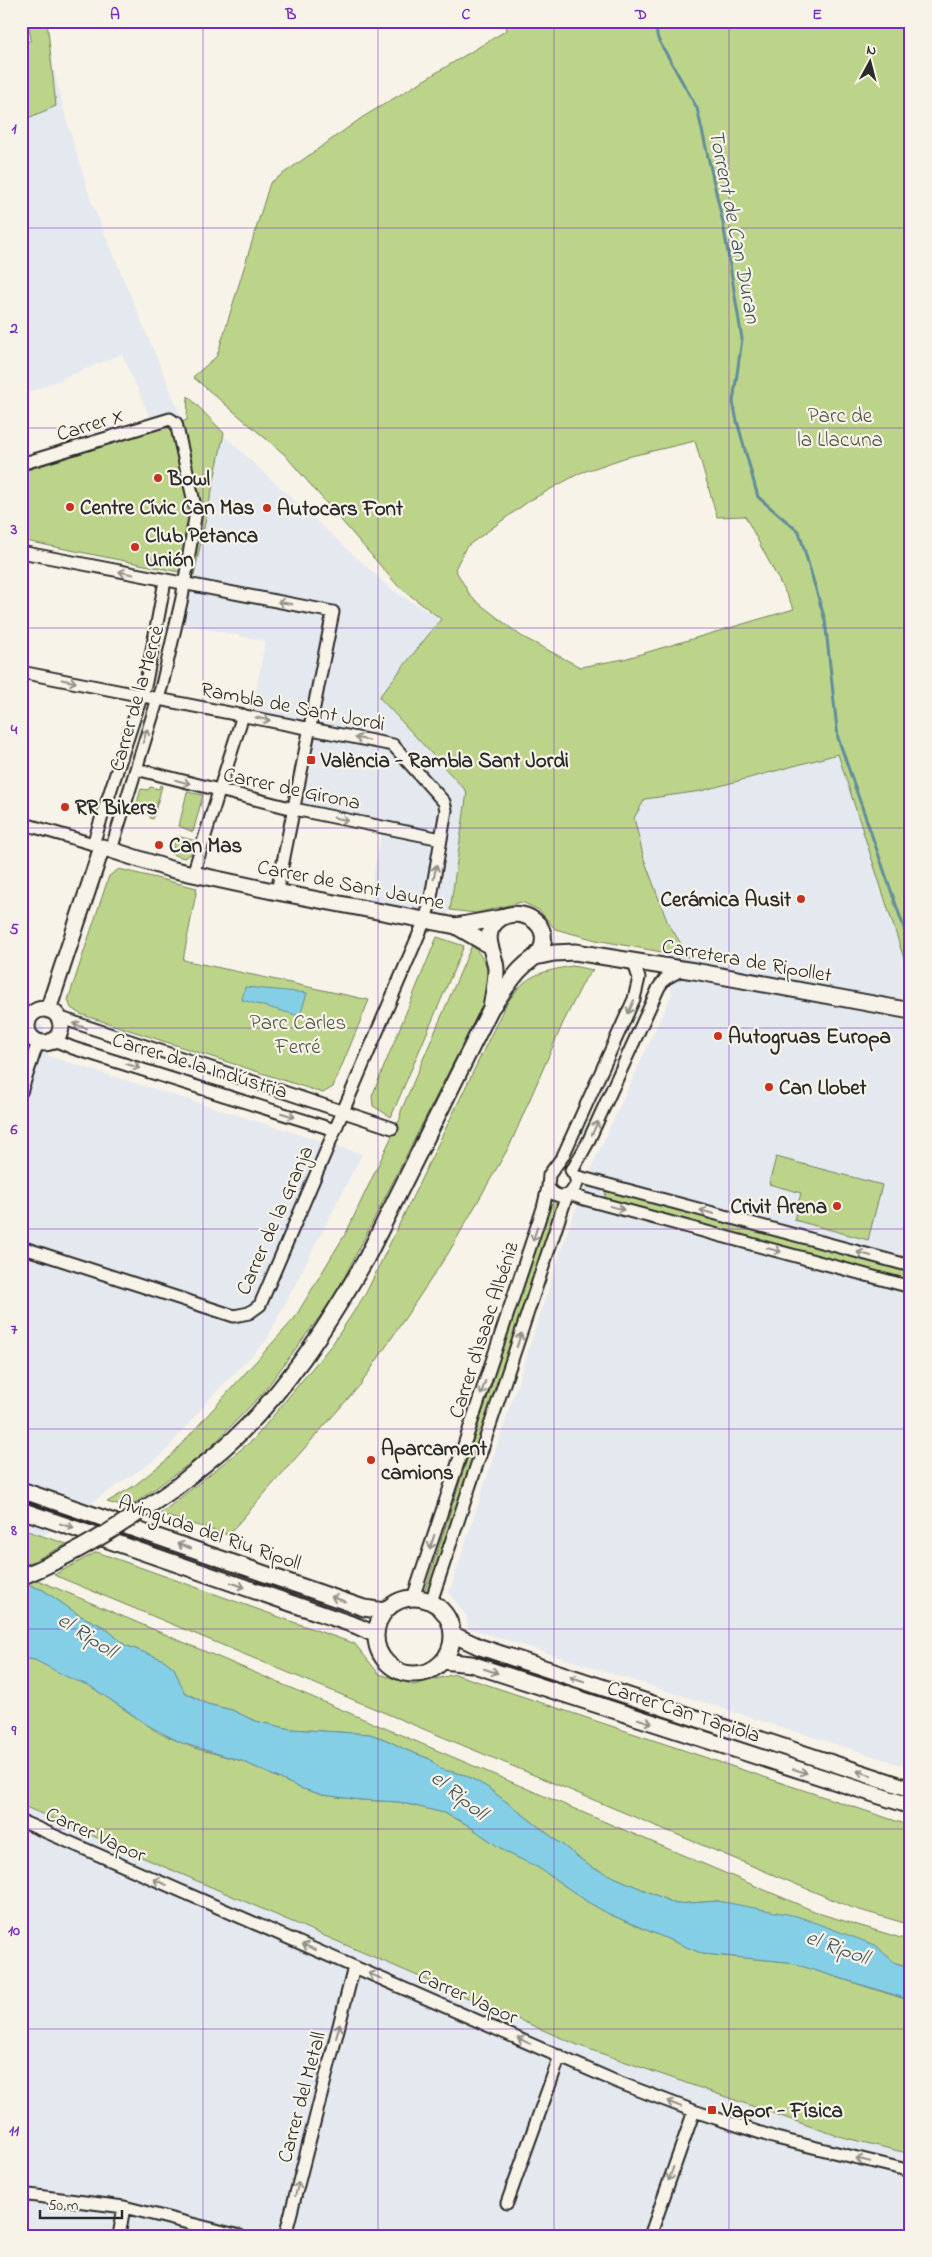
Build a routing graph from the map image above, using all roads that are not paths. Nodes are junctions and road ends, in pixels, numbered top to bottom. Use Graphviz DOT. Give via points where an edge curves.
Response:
graph roads {
  1 [pos="170,419"];
  2 [pos="21,464"];
  3 [pos="21,552"];
  4 [pos="166,580"];
  5 [pos="184,584"];
  6 [pos="21,672"];
  7 [pos="141,695"];
  8 [pos="157,698"];
  9 [pos="243,715"];
  10 [pos="310,728"];
  11 [pos="136,769"];
  12 [pos="220,792"];
  13 [pos="294,809"];
  14 [pos="21,818"];
  15 [pos="21,823"];
  16 [pos="441,839"];
  17 [pos="102,847"];
  18 [pos="193,874"];
  19 [pos="277,892"];
  20 [pos="500,918"];
  21 [pos="425,920"];
  22 [pos="456,926"];
  23 [pos="543,936"];
  24 [pos="492,951"];
  25 [pos="575,952"];
  26 [pos="529,961"];
  27 [pos="633,961"];
  28 [pos="683,969"];
  29 [pos="21,1008"];
  30 [pos="491,1008"];
  31 [pos="911,1011"];
  32 [pos="48,1012"];
  33 [pos="24,1029"];
  34 [pos="54,1040"];
  35 [pos="38,1042"];
  36 [pos="21,1092"];
  37 [pos="343,1111"];
  38 [pos="392,1128"];
  39 [pos="335,1130"];
  40 [pos="553,1170"];
  41 [pos="574,1173"];
  42 [pos="548,1187"];
  43 [pos="569,1194"];
  44 [pos="21,1247"];
  45 [pos="911,1266"];
  46 [pos="911,1288"];
  47 [pos="21,1490"];
  48 [pos="21,1510"];
  49 [pos="21,1577"];
  50 [pos="413,1598"];
  51 [pos="432,1602"];
  52 [pos="385,1611"];
  53 [pos="452,1634"];
  54 [pos="376,1635"];
  55 [pos="443,1661"];
  56 [pos="911,1789"];
  57 [pos="911,1806"];
  58 [pos="21,1821"];
  59 [pos="354,1967"];
  60 [pos="560,2056"];
  61 [pos="694,2111"];
  62 [pos="911,2172"];
  63 [pos="21,2194"];
  64 [pos="507,2203"];
  65 [pos="124,2207"];
  66 [pos="119,2236"];
  67 [pos="240,2236"];
  68 [pos="285,2236"];
  69 [pos="650,2236"];
  1 -- 2 [label="street, Carrer X"];
  1 -- 5 [label="street, Carrer de la Mercè" via="176,423 196,511"];
  4 -- 3 [label="street, one-way"];
  4 -- 5 [label="street"];
  4 -- 7 [label="street, Carrer de la Mercè"];
  5 -- 8 [label="street, Carrer de la Mercè"];
  10 -- 5 [label="street, one-way" via="333,612"];
  6 -- 7 [label="street, Rambla de Sant Jordi, one-way"];
  7 -- 8 [label="street, Rambla de Sant Jordi"];
  7 -- 17 [label="street, Carrer de la Mercè"];
  8 -- 9 [label="street, Rambla de Sant Jordi"];
  11 -- 8 [label="street, Carrer de la Mercè, one-way"];
  9 -- 10 [label="street, Rambla de Sant Jordi, one-way"];
  9 -- 12 [label="street"];
  10 -- 13 [label="street"];
  16 -- 10 [label="street, Rambla de Sant Jordi, one-way" via="446,810 444,802 393,745"];
  11 -- 12 [label="street, Carrer de Girona, one-way"];
  11 -- 17 [label="street, Carrer de la Mercè"];
  12 -- 13 [label="street, Carrer de Girona"];
  12 -- 18 [label="street"];
  13 -- 16 [label="street, Carrer de Girona, one-way"];
  13 -- 19 [label="street"];
  14 -- 17 [label="street, Carrer de Sant Jaume" via="79,836"];
  15 -- 17 [label="street, Carrer de Sant Jaume"];
  21 -- 16 [label="street, Rambla de Sant Jordi, one-way"];
  17 -- 18 [label="street, Carrer de Sant Jaume"];
  17 -- 32 [label="street"];
  18 -- 19 [label="street, Carrer de Sant Jaume"];
  19 -- 21 [label="street, Carrer de Sant Jaume"];
  20 -- 22 [label="street, Carrer de Sant Jaume"];
  20 -- 23 [label="street" via="521,914 532,918"];
  20 -- 24 [label="street" via="491,929"];
  21 -- 22 [label="street, Carrer de Sant Jaume"];
  21 -- 37 [label="street, Carrer de la Granja"];
  22 -- 24 [label="street, Carrer de Sant Jaume"];
  23 -- 25 [label="street, Carretera de Ripollet"];
  23 -- 26 [label="street" via="542,946"];
  24 -- 26 [label="street" via="506,965"];
  24 -- 30 [label="street" via="495,987"];
  25 -- 26 [label="street, Carretera de Ripollet" via="554,953"];
  25 -- 27 [label="street, Carretera de Ripollet"];
  26 -- 30 [label="street"];
  27 -- 28 [label="street, Carretera de Ripollet"];
  27 -- 40 [label="street, Carrer d'Isaac Albéniz, one-way" via="639,978 634,999 563,1156"];
  28 -- 31 [label="street, Carretera de Ripollet"];
  41 -- 28 [label="street, Carrer d'Isaac Albéniz, one-way" via="659,987 665,979"];
  29 -- 32 [label="street, Carrer de la Indústria"];
  30 -- 49 [label="street, bridge" via="366,1259 327,1324 281,1387 226,1446 175,1488 99,1538"];
  32 -- 33 [label="street" via="30,1017"];
  32 -- 34 [label="street" via="60,1028"];
  37 -- 32 [label="street, Carrer de la Indústria, one-way"];
  33 -- 35 [label="street"];
  34 -- 35 [label="street"];
  34 -- 39 [label="street, Carrer de la Indústria, one-way"];
  35 -- 36 [label="street"];
  37 -- 38 [label="street, Carrer de la Indústria"];
  37 -- 39 [label="street, Carrer de la Granja"];
  39 -- 44 [label="street, Carrer de la Granja" via="260,1305 249,1314 234,1316"];
  40 -- 41 [label="street" via="565,1167"];
  40 -- 42 [label="street, Carrer d'Isaac Albéniz"];
  41 -- 43 [label="street, Carrer d'Isaac Albéniz" via="576,1184"];
  45 -- 41 [label="street, one-way"];
  42 -- 43 [label="street" via="556,1195"];
  42 -- 50 [label="street, Carrer d'Isaac Albéniz, one-way"];
  43 -- 46 [label="street, one-way"];
  51 -- 43 [label="street, Carrer d'Isaac Albéniz, one-way"];
  52 -- 47 [label="street, Avinguda del Riu Ripoll, one-way" via="364,1608"];
  48 -- 54 [label="street, Avinguda del Riu Ripoll, one-way"];
  50 -- 51 [label="street"];
  50 -- 52 [label="street" via="402,1600"];
  51 -- 53 [label="street" via="446,1616"];
  52 -- 54 [label="street"];
  53 -- 55 [label="street" via="451,1645"];
  56 -- 53 [label="street, Carrer Can Tapiola, one-way" via="480,1647"];
  54 -- 55 [label="street" via="379,1653 402,1672 422,1674"];
  55 -- 57 [label="street, Carrer Can Tapiola, one-way" via="471,1664"];
  59 -- 58 [label="street, Carrer Vapor, one-way"];
  60 -- 59 [label="street, Carrer Vapor, one-way"];
  68 -- 59 [label="street, Carrer del Metall, one-way"];
  61 -- 60 [label="street, Carrer Vapor, one-way"];
  60 -- 64 [label="street"];
  62 -- 61 [label="street, Carrer Vapor, one-way" via="776,2138"];
  61 -- 69 [label="street, one-way"];
  63 -- 65 [label="street"];
  65 -- 66 [label="street"];
  65 -- 67 [label="street"];
}
